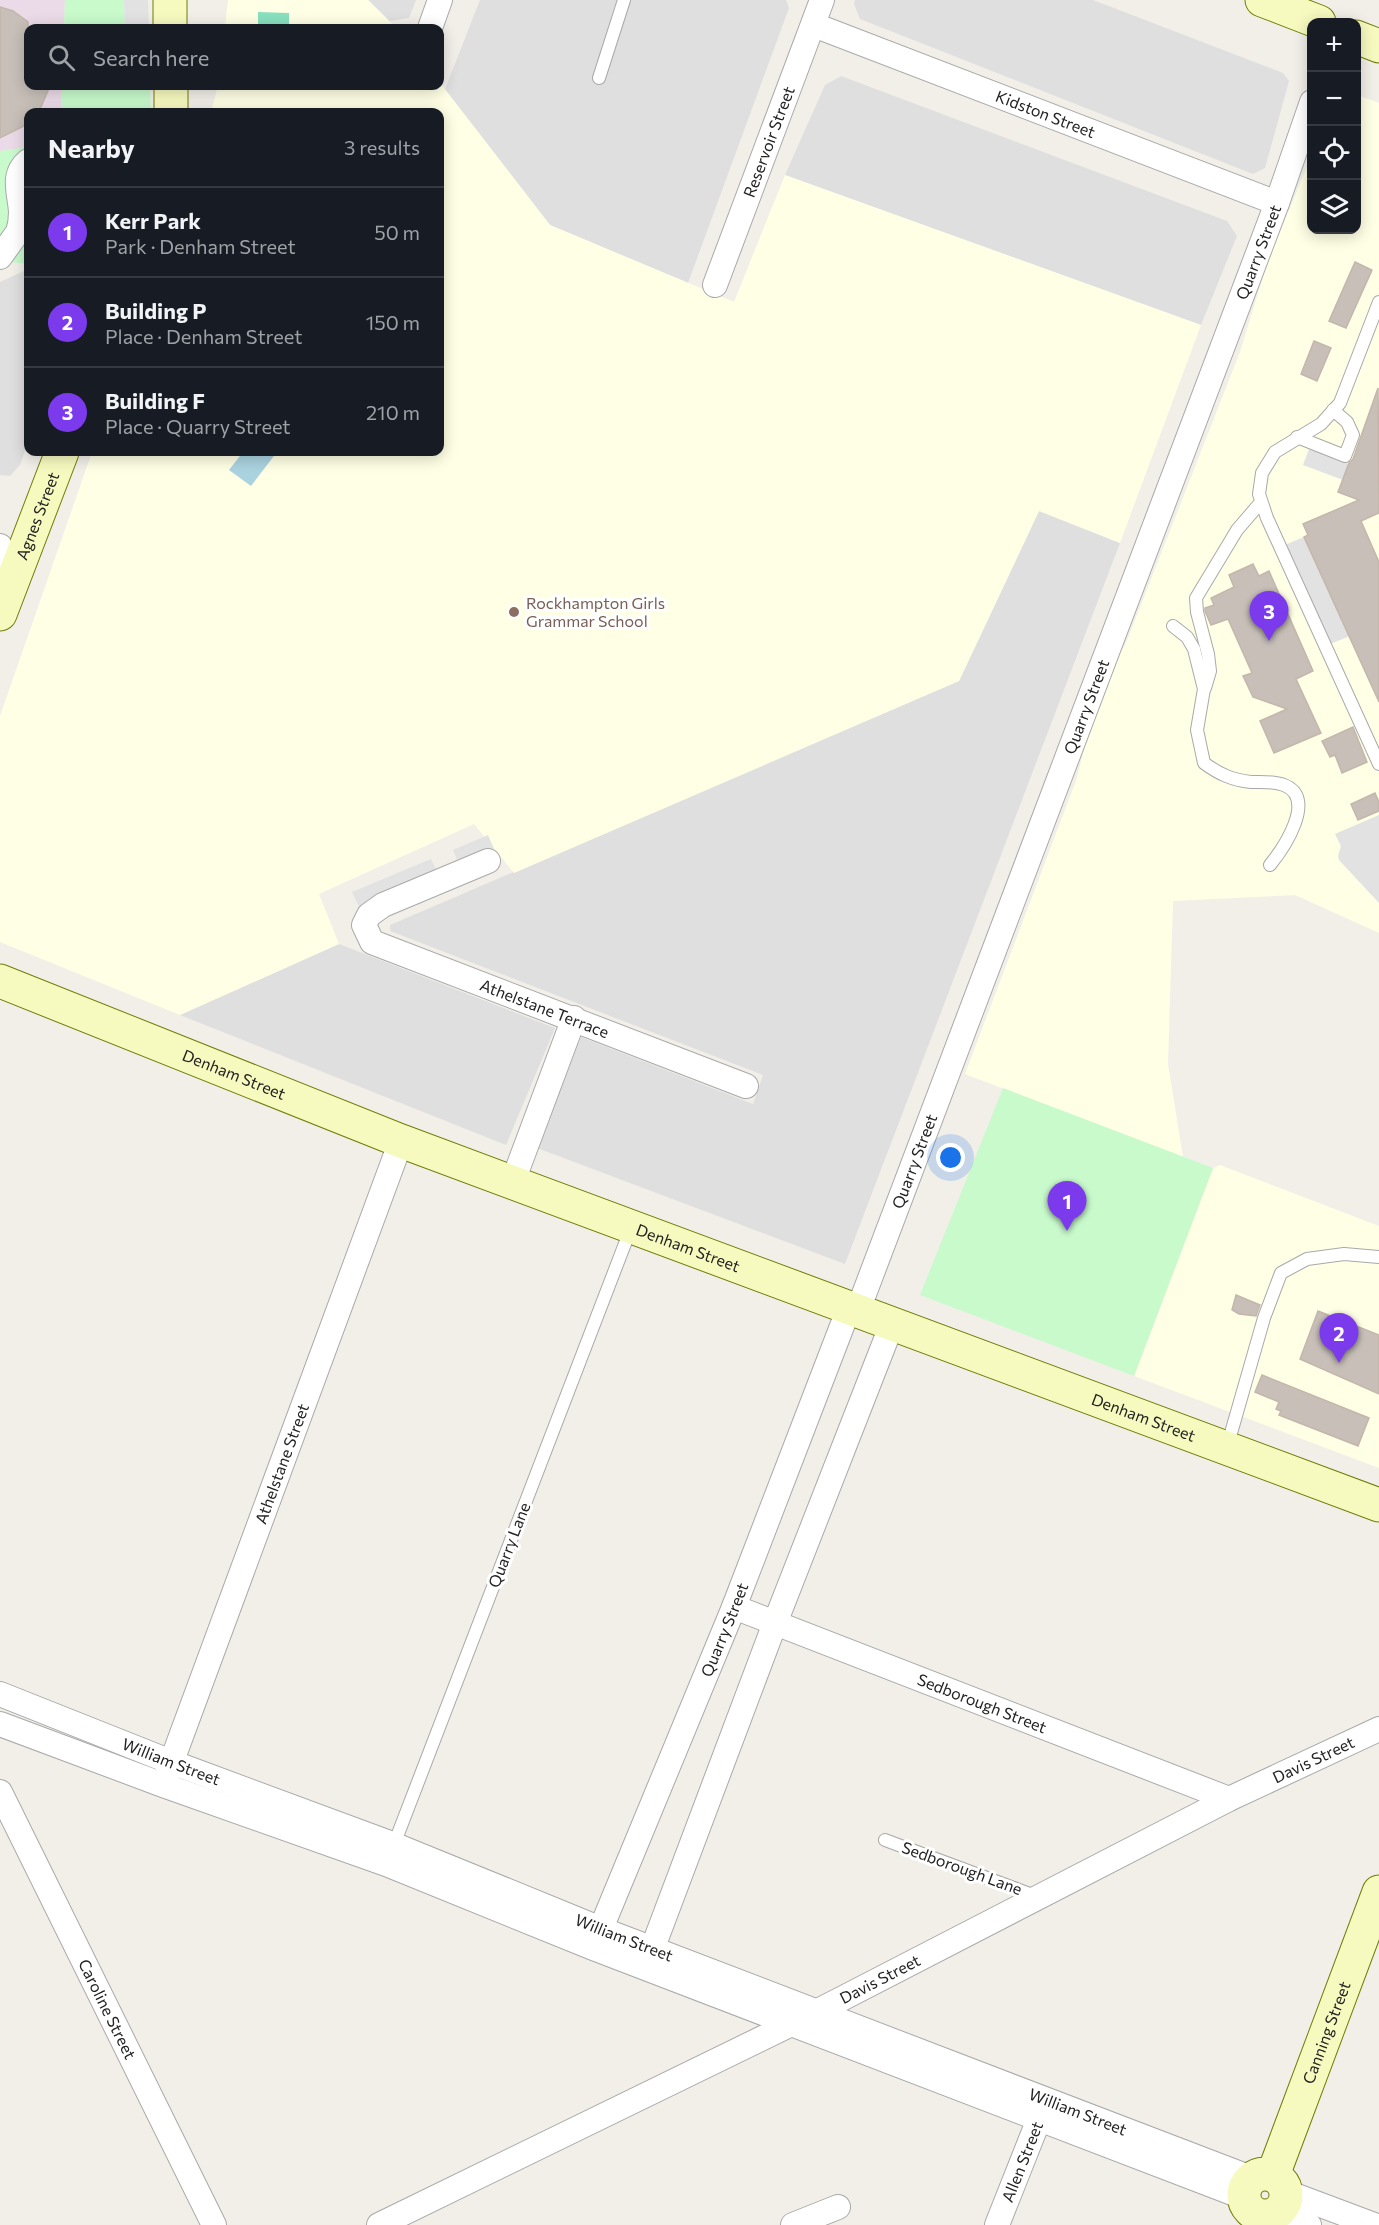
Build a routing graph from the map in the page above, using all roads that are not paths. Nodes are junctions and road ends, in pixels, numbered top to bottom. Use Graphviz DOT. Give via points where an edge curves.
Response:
graph roads {
  1 [pos="170,0"];
  2 [pos="440,0"];
  3 [pos="624,0"];
  4 [pos="822,0"];
  5 [pos="1262,0"];
  6 [pos="1309,18"];
  7 [pos="170,24"];
  8 [pos="431,24"];
  9 [pos="814,26"];
  10 [pos="599,78"];
  11 [pos="171,90"];
  12 [pos="171,108"];
  13 [pos="1307,114"];
  14 [pos="24,164"];
  15 [pos="1277,203"];
  16 [pos="23,229"];
  17 [pos="0,257"];
  18 [pos="715,285"];
  19 [pos="1379,302"];
  20 [pos="1333,410"];
  21 [pos="1296,437"];
  22 [pos="60,456"];
  23 [pos="1261,502"];
  24 [pos="7,561"];
  25 [pos="0,614"];
  26 [pos="1173,626"];
  27 [pos="1204,689"];
  28 [pos="1379,764"];
  29 [pos="488,861"];
  30 [pos="1270,865"];
  31 [pos="0,981"];
  32 [pos="574,1018"];
  33 [pos="746,1086"];
  34 [pos="402,1141"];
  35 [pos="513,1181"];
  36 [pos="631,1227"];
  37 [pos="1379,1257"];
  38 [pos="853,1309"];
  39 [pos="892,1324"];
  40 [pos="1226,1448"];
  41 [pos="1379,1505"];
  42 [pos="734,1607"];
  43 [pos="775,1623"];
  44 [pos="0,1694"];
  45 [pos="0,1724"];
  46 [pos="1379,1729"];
  47 [pos="171,1762"];
  48 [pos="163,1785"];
  49 [pos="0,1792"];
  50 [pos="1229,1799"];
  51 [pos="885,1840"];
  52 [pos="390,1854"];
  53 [pos="1379,1892"];
  54 [pos="1038,1897"];
  55 [pos="597,1938"];
  56 [pos="649,1957"];
  57 [pos="818,2011"];
  58 [pos="790,2023"];
  59 [pos="1043,2109"];
  60 [pos="1263,2199"];
  61 [pos="838,2207"];
  62 [pos="390,2223"];
  63 [pos="214,2225"];
  64 [pos="793,2225"];
  65 [pos="997,2225"];
  66 [pos="1309,2225"];
  67 [pos="1374,2225"];
  1 -- 7 [label="street"];
  2 -- 8 [label="street"];
  3 -- 10 [label="lane"];
  4 -- 9 [label="street, Reservoir Street"];
  5 -- 6 [label="street"];
  9 -- 15 [label="street, Kidston Street"];
  9 -- 18 [label="street, Reservoir Street"];
  11 -- 12 [label="street"];
  13 -- 15 [label="street, Quarry Street"];
  14 -- 16 [label="street" via="17,177"];
  15 -- 38 [label="street, Quarry Street"];
  16 -- 17 [label="street"];
  19 -- 20 [label="lane" via="1340,403"];
  20 -- 21 [label="lane" via="1321,424"];
  20 -- 21 [label="lane" via="1347,422 1353,435 1345,456"];
  21 -- 23 [label="lane" via="1275,452 1262,473"];
  22 -- 24 [label="street, Agnes Street"];
  23 -- 27 [label="lane" via="1237,530 1196,598 1210,671"];
  23 -- 28 [label="lane"];
  24 -- 25 [label="street, Agnes Street"];
  26 -- 27 [label="lane" via="1194,649"];
  27 -- 30 [label="lane" via="1197,730 1204,763 1234,780 1271,782 1287,786 1295,795 1299,807 1296,819 1289,838"];
  29 -- 32 [label="street, Athelstane Terrace" via="383,905 369,915 364,925 372,942"];
  31 -- 34 [label="street, Denham Street"];
  32 -- 33 [label="street, Athelstane Terrace"];
  32 -- 35 [label="street"];
  34 -- 35 [label="street, Denham Street"];
  34 -- 47 [label="street, Athelstane Street"];
  35 -- 36 [label="street, Denham Street"];
  36 -- 38 [label="street, Denham Street"];
  36 -- 52 [label="lane, Quarry Lane"];
  37 -- 40 [label="lane" via="1344,1254 1307,1259 1281,1273 1264,1317"];
  38 -- 39 [label="street, Denham Street"];
  38 -- 42 [label="street, Quarry Street"];
  39 -- 40 [label="street, Denham Street"];
  39 -- 43 [label="street"];
  40 -- 41 [label="street, Denham Street"];
  42 -- 43 [label="street, Sedborough Street"];
  42 -- 55 [label="street, Quarry Street"];
  43 -- 50 [label="street, Sedborough Street"];
  43 -- 56 [label="street"];
  44 -- 47 [label="street, William Street"];
  45 -- 48 [label="street, William Street"];
  46 -- 50 [label="street, Davis Street"];
  47 -- 48 [label="street, Athelstane Street"];
  47 -- 52 [label="street, William Street"];
  48 -- 52 [label="street, William Street"];
  49 -- 63 [label="street, Caroline Street"];
  50 -- 54 [label="street, Davis Street"];
  51 -- 54 [label="lane, Sedborough Lane"];
  52 -- 55 [label="street, William Street"];
  53 -- 60 [label="street, Canning Street"];
  54 -- 57 [label="street, Davis Street"];
  55 -- 56 [label="street, William Street"];
  56 -- 57 [label="street, William Street"];
  56 -- 58 [label="street, William Street"];
  57 -- 58 [label="street, Davis Street"];
  57 -- 59 [label="street, William Street"];
  58 -- 59 [label="street, William Street"];
  58 -- 62 [label="street, Davis Street"];
  59 -- 60 [label="street, William Street"];
  59 -- 65 [label="street, Allen Street"];
  60 -- 66 [label="street, William Street"];
  60 -- 67 [label="street, William Street"];
  61 -- 64 [label="street"];
}
